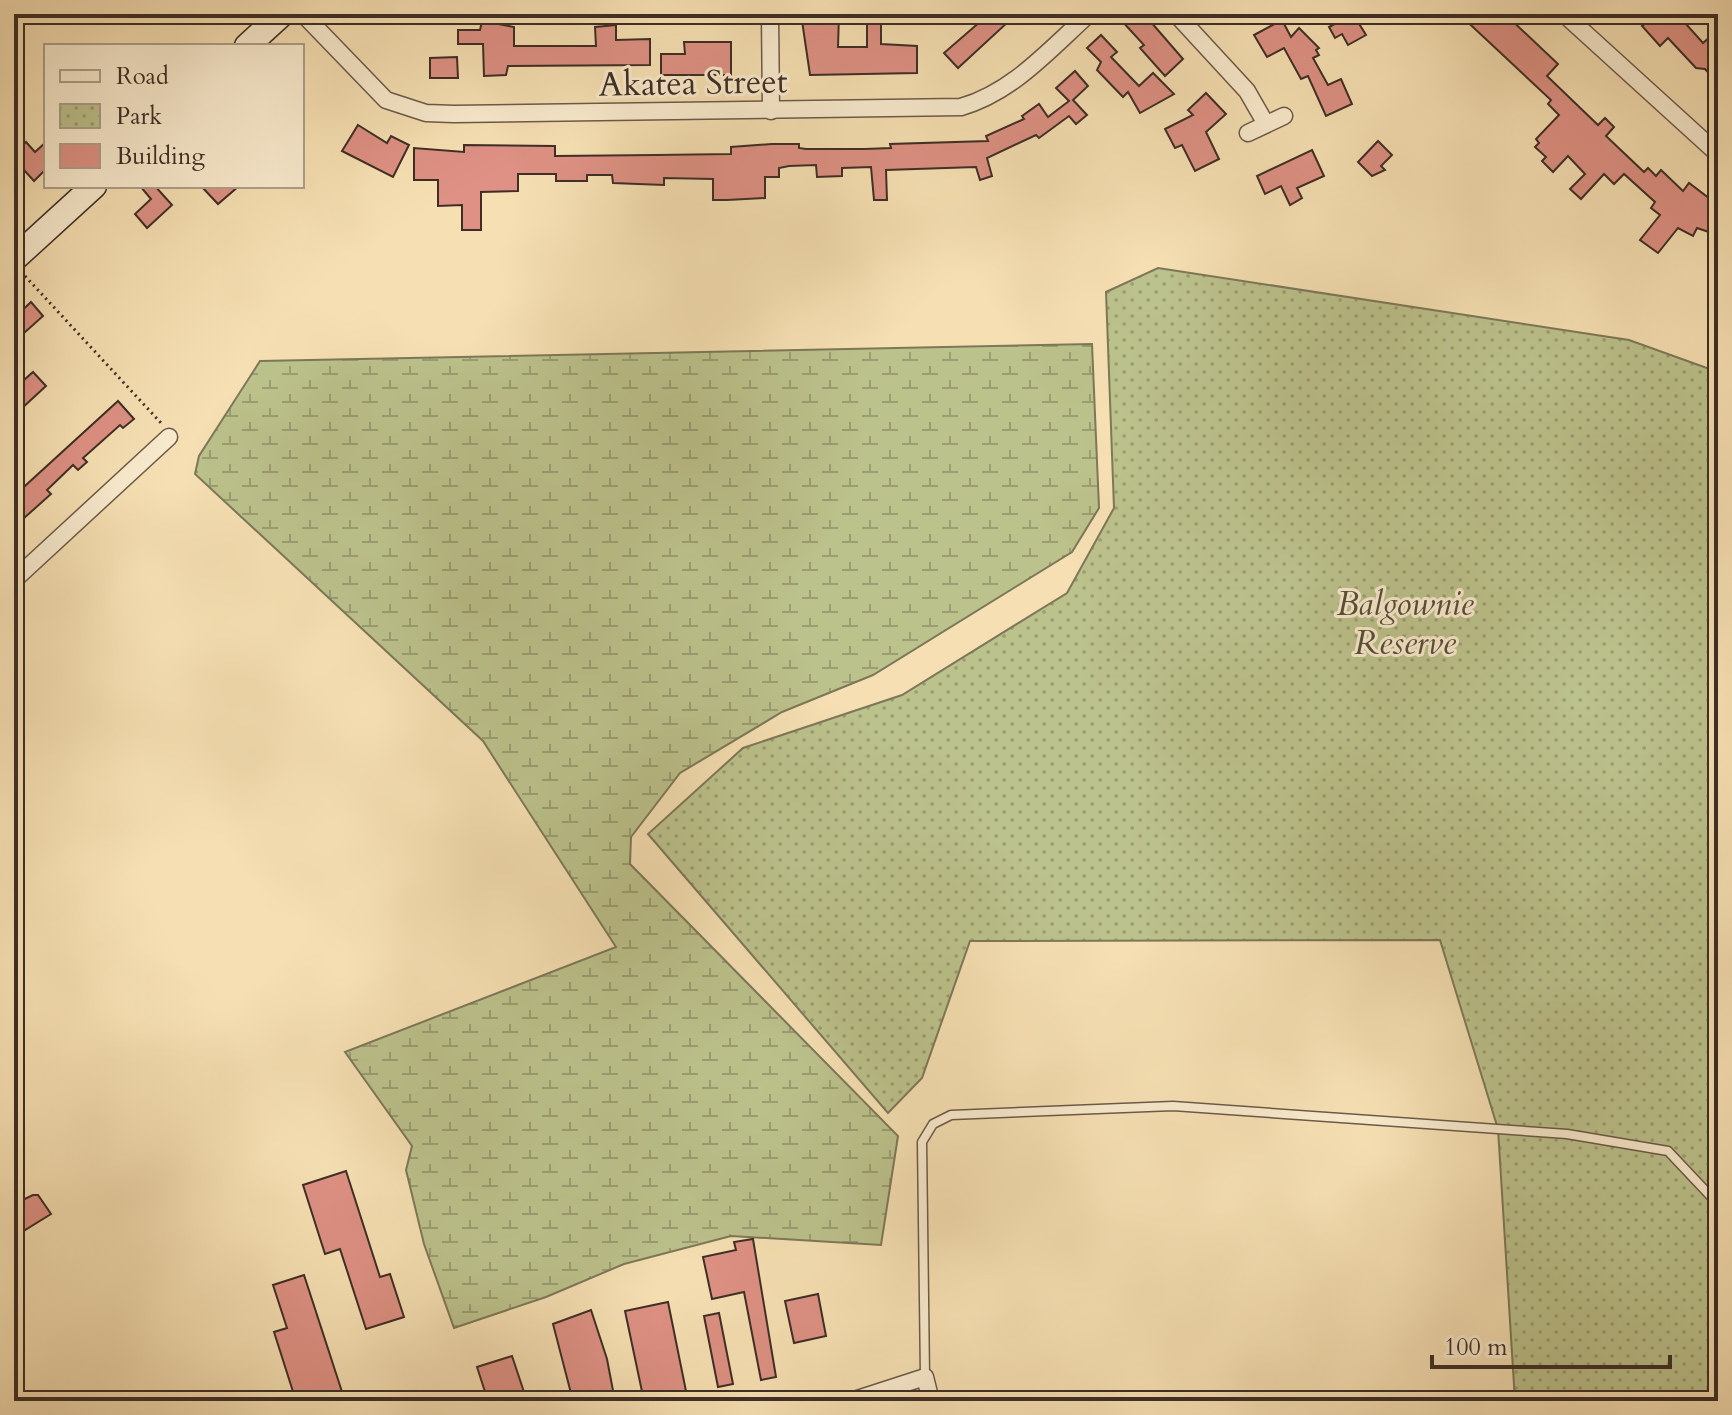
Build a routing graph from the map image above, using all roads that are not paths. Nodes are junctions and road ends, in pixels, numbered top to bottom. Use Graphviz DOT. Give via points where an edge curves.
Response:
graph roads {
  1 [pos="282,14"];
  2 [pos="303,14"];
  3 [pos="770,14"];
  4 [pos="1089,14"];
  5 [pos="1176,14"];
  6 [pos="1564,14"];
  7 [pos="249,44"];
  8 [pos="771,111"];
  9 [pos="1284,116"];
  10 [pos="1266,124"];
  11 [pos="1248,133"];
  12 [pos="1718,154"];
  13 [pos="92,188"];
  14 [pos="20,254"];
  15 [pos="169,437"];
  16 [pos="14,580"];
  17 [pos="1718,1204"];
  18 [pos="925,1377"];
  19 [pos="851,1401"];
  20 [pos="931,1401"];
  1 -- 7 [label="main road"];
  2 -- 8 [label="street, Akatea Street" via="386,100 426,113"];
  3 -- 8 [label="street"];
  4 -- 8 [label="street, Akatea Street" via="1011,85 980,102 939,110"];
  5 -- 10 [label="street" via="1247,91"];
  6 -- 12 [label="street"];
  9 -- 10 [label="street"];
  10 -- 11 [label="street"];
  13 -- 14 [label="main road"];
  15 -- 16 [label="street"];
  17 -- 18 [label="lane" via="1668,1151 1567,1134 1173,1106 951,1115 933,1124 922,1142"];
  18 -- 19 [label="street"];
  18 -- 20 [label="street"];
}
